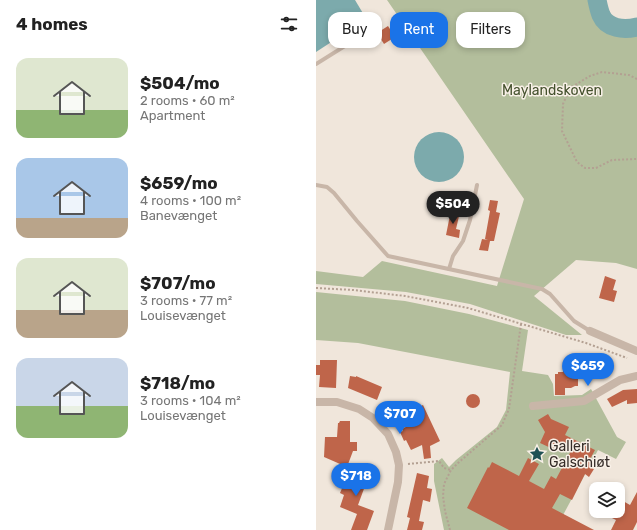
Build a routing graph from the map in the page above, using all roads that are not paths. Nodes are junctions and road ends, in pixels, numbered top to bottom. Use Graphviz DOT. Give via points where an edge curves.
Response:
graph roads {
  1 [pos="342,48"];
  2 [pos="316,64"];
  3 [pos="316,185"];
  4 [pos="477,185"];
  5 [pos="449,269"];
  6 [pos="590,331"];
  7 [pos="637,351"];
  8 [pos="637,376"];
  9 [pos="316,402"];
  10 [pos="533,406"];
  11 [pos="388,530"];
  1 -- 2 [label="lane"];
  3 -- 5 [label="lane" via="334,192 388,256"];
  4 -- 5 [label="lane" via="463,241 453,256"];
  5 -- 6 [label="lane" via="542,289 574,322"];
  6 -- 7 [label="street"];
  8 -- 10 [label="street" via="620,380 584,401"];
  9 -- 11 [label="street" via="337,402 359,409 373,418 388,434 399,465"];
}
